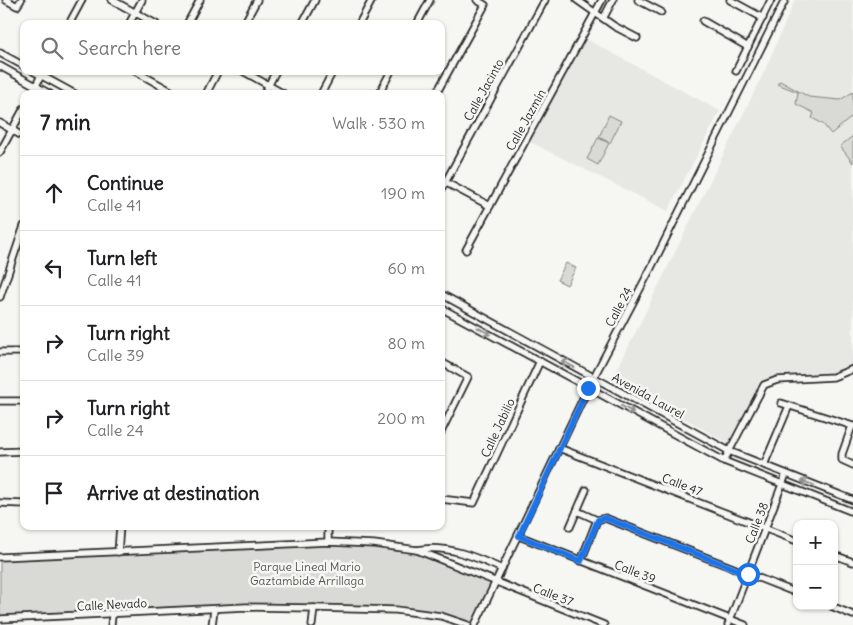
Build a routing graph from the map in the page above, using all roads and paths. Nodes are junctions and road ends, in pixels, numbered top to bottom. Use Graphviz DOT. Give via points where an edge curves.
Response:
graph roads {
  1 [pos="6,0"];
  2 [pos="21,0"];
  3 [pos="82,0"];
  4 [pos="112,0"];
  5 [pos="142,0"];
  6 [pos="200,0"];
  7 [pos="257,0"];
  8 [pos="315,0"];
  9 [pos="372,0"];
  10 [pos="430,0"];
  11 [pos="476,0"];
  12 [pos="545,0"];
  13 [pos="577,0"];
  14 [pos="602,0"];
  15 [pos="613,0"];
  16 [pos="638,0"];
  17 [pos="730,0"];
  18 [pos="771,0"];
  19 [pos="785,0"];
  20 [pos="136,12"];
  21 [pos="596,12"];
  22 [pos="660,12"];
  23 [pos="604,17"];
  24 [pos="763,18"];
  25 [pos="71,20"];
  26 [pos="131,20"];
  27 [pos="149,20"];
  28 [pos="189,20"];
  29 [pos="246,20"];
  30 [pos="304,20"];
  31 [pos="361,20"];
  32 [pos="419,20"];
  33 [pos="703,21"];
  34 [pos="637,38"];
  35 [pos="748,47"];
  36 [pos="0,53"];
  37 [pos="20,64"];
  38 [pos="0,66"];
  39 [pos="736,71"];
  40 [pos="41,75"];
  41 [pos="45,75"];
  42 [pos="142,75"];
  43 [pos="216,75"];
  44 [pos="250,75"];
  45 [pos="274,75"];
  46 [pos="332,75"];
  47 [pos="389,75"];
  48 [pos="268,85"];
  49 [pos="36,86"];
  50 [pos="34,90"];
  51 [pos="43,90"];
  52 [pos="69,90"];
  53 [pos="169,90"];
  54 [pos="208,90"];
  55 [pos="266,90"];
  56 [pos="277,90"];
  57 [pos="323,90"];
  58 [pos="381,90"];
  59 [pos="438,90"];
  60 [pos="20,115"];
  61 [pos="0,123"];
  62 [pos="12,130"];
  63 [pos="20,135"];
  64 [pos="0,152"];
  65 [pos="445,179"];
  66 [pos="445,182"];
  67 [pos="490,206"];
  68 [pos="20,236"];
  69 [pos="466,250"];
  70 [pos="445,296"];
  71 [pos="0,297"];
  72 [pos="445,310"];
  73 [pos="0,352"];
  74 [pos="20,352"];
  75 [pos="540,361"];
  76 [pos="445,364"];
  77 [pos="853,369"];
  78 [pos="593,377"];
  79 [pos="588,388"];
  80 [pos="0,401"];
  81 [pos="20,401"];
  82 [pos="781,403"];
  83 [pos="789,406"];
  84 [pos="445,424"];
  85 [pos="853,426"];
  86 [pos="559,448"];
  87 [pos="20,451"];
  88 [pos="730,451"];
  89 [pos="0,452"];
  90 [pos="724,461"];
  91 [pos="853,465"];
  92 [pos="764,466"];
  93 [pos="786,474"];
  94 [pos="782,485"];
  95 [pos="586,490"];
  96 [pos="445,499"];
  97 [pos="853,500"];
  98 [pos="0,503"];
  99 [pos="20,504"];
  100 [pos="577,511"];
  101 [pos="853,512"];
  102 [pos="598,520"];
  103 [pos="570,527"];
  104 [pos="766,528"];
  105 [pos="120,530"];
  106 [pos="328,530"];
  107 [pos="519,536"];
  108 [pos="793,538"];
  109 [pos="328,542"];
  110 [pos="417,550"];
  111 [pos="118,552"];
  112 [pos="0,556"];
  113 [pos="838,556"];
  114 [pos="581,561"];
  115 [pos="853,562"];
  116 [pos="502,570"];
  117 [pos="748,574"];
  118 [pos="496,583"];
  119 [pos="793,591"];
  120 [pos="314,608"];
  121 [pos="838,609"];
  122 [pos="214,610"];
  123 [pos="853,615"];
  124 [pos="112,616"];
  125 [pos="0,619"];
  126 [pos="10,622"];
  127 [pos="729,622"];
  128 [pos="111,625"];
  129 [pos="212,625"];
  130 [pos="312,625"];
  131 [pos="468,625"];
  132 [pos="476,625"];
  133 [pos="604,625"];
  134 [pos="744,625"];
  1 -- 2 [label="street" via="18,6"];
  3 -- 25 [label="street"];
  4 -- 20 [label="street"];
  5 -- 20 [label="street"];
  6 -- 28 [label="street"];
  7 -- 29 [label="street"];
  8 -- 30 [label="street"];
  9 -- 31 [label="street"];
  10 -- 32 [label="street"];
  11 -- 59 [label="street" via="485,5"];
  12 -- 65 [label="street, Calle Jacinto"];
  13 -- 21 [label="street"];
  14 -- 21 [label="street, Calle Jazmín"];
  15 -- 23 [label="street"];
  16 -- 22 [label="street"];
  17 -- 24 [label="street"];
  18 -- 24 [label="street"];
  19 -- 78 [label="street, Calle 24"];
  20 -- 26 [label="street"];
  20 -- 27 [label="street"];
  21 -- 23 [label="street"];
  21 -- 67 [label="street, Calle Jazmín"];
  23 -- 34 [label="street"];
  24 -- 35 [label="street"];
  33 -- 35 [label="street"];
  35 -- 39 [label="street"];
  36 -- 37 [label="street"];
  38 -- 49 [label="street"];
  40 -- 49 [label="street"];
  41 -- 52 [label="street"];
  42 -- 53 [label="street"];
  43 -- 54 [label="street"];
  44 -- 48 [label="street"];
  45 -- 48 [label="street"];
  46 -- 57 [label="street"];
  47 -- 58 [label="street"];
  48 -- 55 [label="street"];
  48 -- 56 [label="street"];
  49 -- 50 [label="street"];
  49 -- 51 [label="street"];
  60 -- 62 [label="street"];
  61 -- 62 [label="street"];
  62 -- 63 [label="street"];
  62 -- 64 [label="street"];
  66 -- 67 [label="street"];
  67 -- 69 [label="street, Calle Jazmín"];
  68 -- 71 [label="street"];
  78 -- 70 [label="street, Avenida Laurel, one-way"];
  72 -- 75 [label="street, Avenida Laurel, one-way"];
  73 -- 74 [label="street"];
  75 -- 79 [label="street, Avenida Laurel"];
  75 -- 96 [label="street, Calle Jabilio" via="474,503"];
  76 -- 84 [label="street" via="468,377"];
  77 -- 88 [label="street" via="833,377 777,380 764,385"];
  78 -- 79 [label="street, Calle 24"];
  78 -- 88 [label="street, Avenida Laurel"];
  79 -- 86 [label="street, Calle 24"];
  79 -- 90 [label="street, Avenida Laurel, one-way"];
  80 -- 81 [label="street"];
  82 -- 83 [label="street"];
  83 -- 85 [label="street"];
  83 -- 92 [label="street"];
  85 -- 91 [label="street" via="842,454 842,460"];
  86 -- 104 [label="street, Calle 47"];
  86 -- 107 [label="street, Calle 24"];
  87 -- 89 [label="street"];
  88 -- 90 [label="street"];
  88 -- 92 [label="street, Avenida Laurel"];
  90 -- 94 [label="street, Avenida Laurel"];
  92 -- 93 [label="street, Avenida Laurel"];
  93 -- 94 [label="street, Calle 38"];
  97 -- 93 [label="street, Avenida Laurel, one-way"];
  94 -- 101 [label="street, Avenida Laurel"];
  94 -- 104 [label="street, Calle 38"];
  95 -- 100 [label="street"];
  98 -- 99 [label="street"];
  100 -- 102 [label="street"];
  100 -- 103 [label="street"];
  102 -- 114 [label="street"];
  102 -- 117 [label="street" via="605,518"];
  104 -- 108 [label="street, Calle 47"];
  104 -- 117 [label="street, Calle 38"];
  105 -- 111 [label="street"];
  106 -- 109 [label="street"];
  107 -- 114 [label="street, Calle 39"];
  107 -- 116 [label="street, Calle 24"];
  109 -- 110 [label="street"];
  109 -- 111 [label="street"];
  110 -- 116 [label="street" via="429,548 471,555"];
  110 -- 118 [label="street, Calle 37"];
  111 -- 112 [label="street"];
  113 -- 115 [label="street"];
  114 -- 127 [label="street, Calle 39"];
  116 -- 118 [label="street, Calle 24"];
  117 -- 119 [label="street"];
  117 -- 127 [label="street, Calle 38"];
  118 -- 132 [label="street, Calle 24"];
  118 -- 133 [label="street, Calle 37"];
  120 -- 122 [label="street, Calle Nevado"];
  120 -- 130 [label="street"];
  120 -- 131 [label="street, Calle Nevado" via="396,610 441,616"];
  121 -- 123 [label="street"];
  122 -- 124 [label="street, Calle Nevado"];
  122 -- 129 [label="street"];
  124 -- 126 [label="street, Calle Nevado"];
  124 -- 128 [label="street"];
  125 -- 126 [label="street, Calle Nevado"];
  127 -- 134 [label="street, Calle 39"];
}
